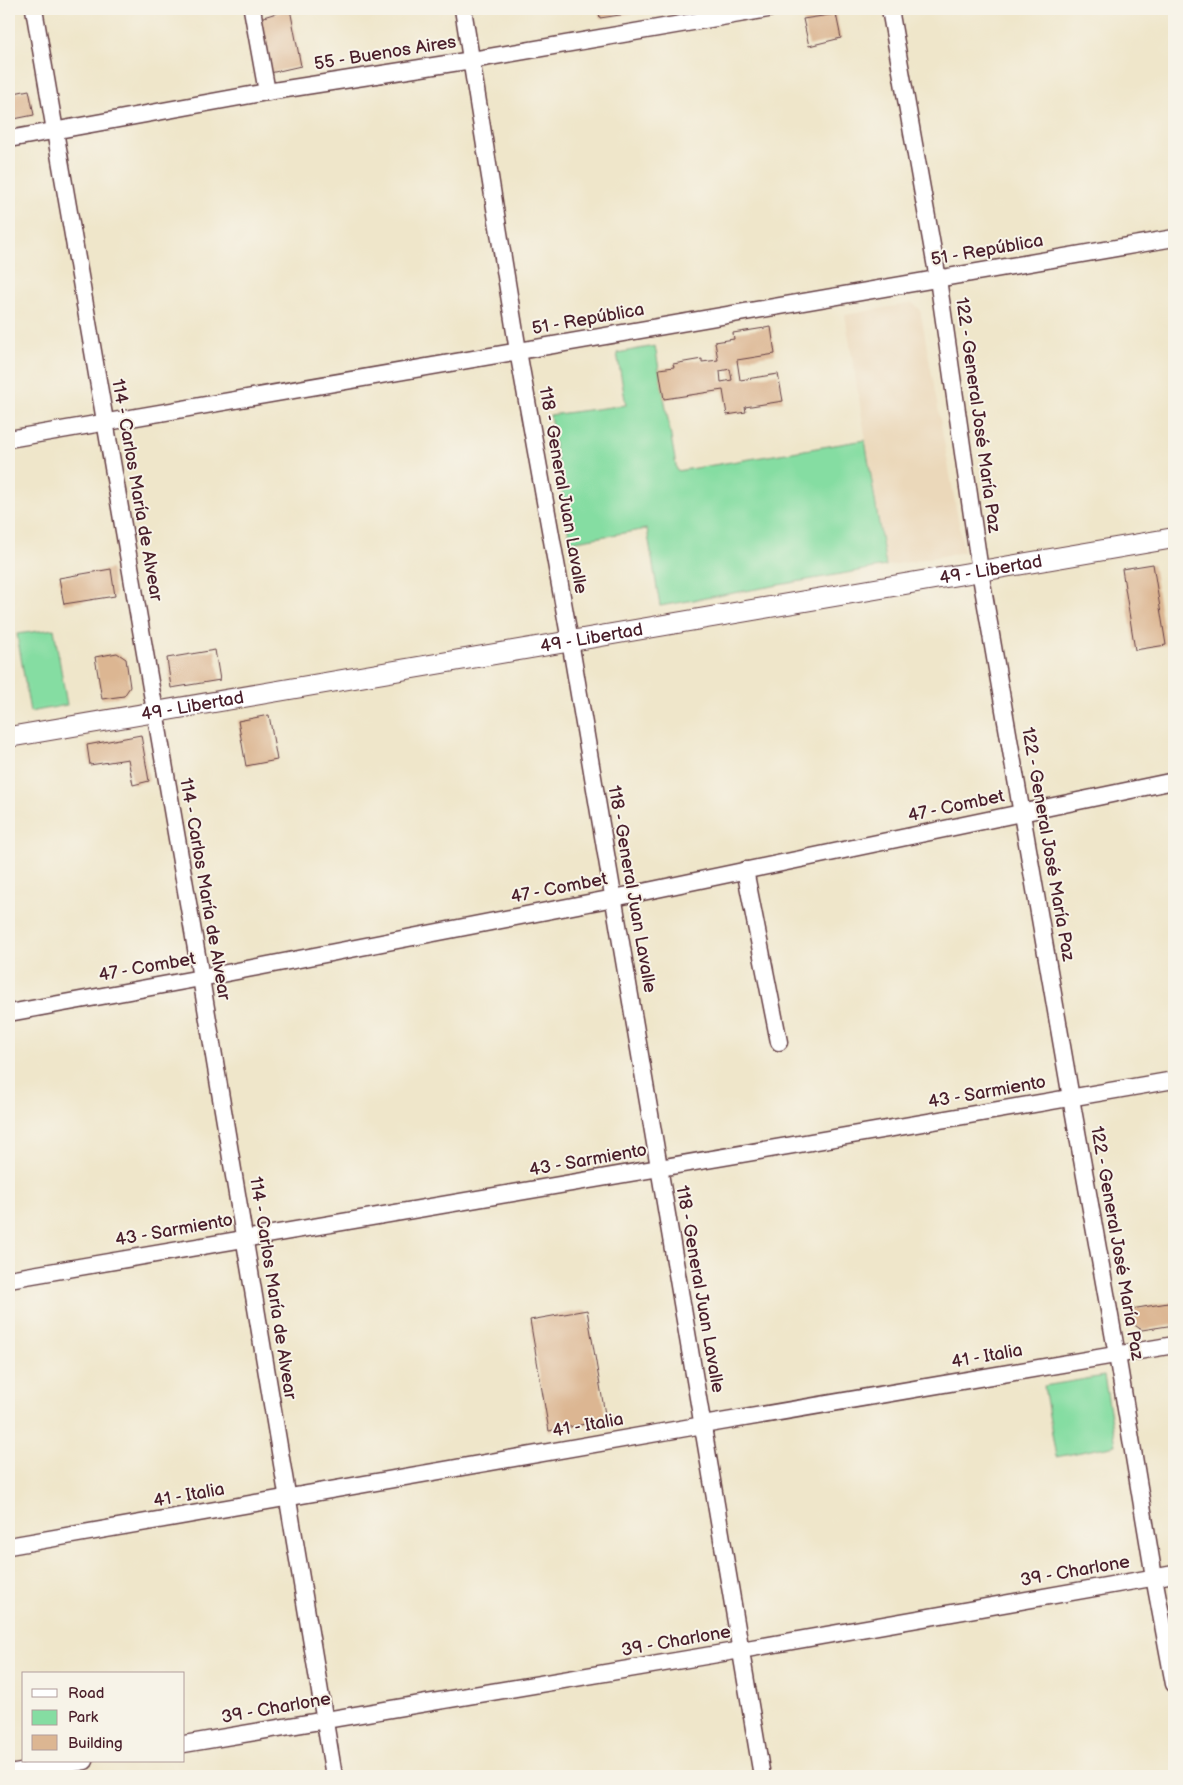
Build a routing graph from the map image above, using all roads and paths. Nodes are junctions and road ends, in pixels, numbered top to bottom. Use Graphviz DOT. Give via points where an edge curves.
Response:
graph roads {
  1 [pos="34,9"];
  2 [pos="252,9"];
  3 [pos="463,9"];
  4 [pos="768,9"];
  5 [pos="890,9"];
  6 [pos="472,60"];
  7 [pos="267,92"];
  8 [pos="55,131"];
  9 [pos="9,139"];
  10 [pos="1174,238"];
  11 [pos="938,279"];
  12 [pos="518,351"];
  13 [pos="105,422"];
  14 [pos="9,439"];
  15 [pos="1174,538"];
  16 [pos="980,571"];
  17 [pos="570,641"];
  18 [pos="154,712"];
  19 [pos="9,737"];
  20 [pos="1174,781"];
  21 [pos="1022,812"];
  22 [pos="745,870"];
  23 [pos="614,898"];
  24 [pos="201,978"];
  25 [pos="9,1012"];
  26 [pos="779,1042"];
  27 [pos="1174,1080"];
  28 [pos="1071,1098"];
  29 [pos="659,1168"];
  30 [pos="245,1239"];
  31 [pos="9,1279"];
  32 [pos="1174,1345"];
  33 [pos="1117,1355"];
  34 [pos="703,1425"];
  35 [pos="288,1498"];
  36 [pos="9,1546"];
  37 [pos="1174,1574"];
  38 [pos="1154,1577"];
  39 [pos="741,1650"];
  40 [pos="1174,1684"];
  41 [pos="324,1720"];
  42 [pos="185,1744"];
  43 [pos="79,1762"];
  44 [pos="9,1774"];
  45 [pos="334,1776"];
  46 [pos="762,1776"];
  1 -- 8 [label="street, 114 - Carlos María de Alvear"];
  2 -- 7 [label="street"];
  3 -- 6 [label="street, 118 - General Juan Lavalle"];
  4 -- 6 [label="street, 55 - Buenos Aires"];
  5 -- 11 [label="street, 122 - General José María Paz"];
  6 -- 7 [label="street, 55 - Buenos Aires"];
  6 -- 12 [label="street, 118 - General Juan Lavalle"];
  7 -- 8 [label="street, 55 - Buenos Aires"];
  8 -- 9 [label="street, 55 - Buenos Aires"];
  8 -- 13 [label="street, 114 - Carlos María de Alvear"];
  10 -- 11 [label="street, 51 - República"];
  11 -- 12 [label="street, 51 - República"];
  11 -- 16 [label="street, 122 - General José María Paz"];
  12 -- 13 [label="street, 51 - República"];
  12 -- 17 [label="street, 118 - General Juan Lavalle"];
  13 -- 14 [label="street, 51 - República"];
  13 -- 18 [label="street, 114 - Carlos María de Alvear"];
  15 -- 16 [label="street, 49 - Libertad"];
  16 -- 17 [label="street, 49 - Libertad"];
  16 -- 21 [label="street, 122 - General José María Paz"];
  17 -- 18 [label="street, 49 - Libertad"];
  17 -- 23 [label="street, 118 - General Juan Lavalle"];
  18 -- 19 [label="street, 49 - Libertad"];
  18 -- 24 [label="street, 114 - Carlos María de Alvear"];
  20 -- 21 [label="street, 47 - Combet"];
  21 -- 22 [label="street, 47 - Combet"];
  21 -- 28 [label="street, 122 - General José María Paz"];
  22 -- 23 [label="street, 47 - Combet"];
  22 -- 26 [label="street"];
  23 -- 24 [label="street, 47 - Combet"];
  23 -- 29 [label="street, 118 - General Juan Lavalle"];
  24 -- 25 [label="street, 47 - Combet"];
  24 -- 30 [label="street, 114 - Carlos María de Alvear"];
  27 -- 28 [label="street, 43 - Sarmiento"];
  28 -- 29 [label="street, 43 - Sarmiento"];
  28 -- 33 [label="street, 122 - General José María Paz"];
  29 -- 30 [label="street, 43 - Sarmiento"];
  29 -- 34 [label="street, 118 - General Juan Lavalle"];
  30 -- 31 [label="street, 43 - Sarmiento"];
  30 -- 35 [label="street, 114 - Carlos María de Alvear"];
  32 -- 33 [label="street, 41 - Italia"];
  33 -- 34 [label="street, 41 - Italia"];
  33 -- 38 [label="street, 122 - General José María Paz"];
  34 -- 35 [label="street, 41 - Italia"];
  34 -- 39 [label="street, 118 - General Juan Lavalle"];
  35 -- 36 [label="street, 41 - Italia"];
  35 -- 41 [label="street, 114 - Carlos María de Alvear"];
  37 -- 38 [label="street, 39 - Charlone"];
  38 -- 39 [label="street, 39 - Charlone"];
  38 -- 40 [label="street, 122 - General José María Paz"];
  39 -- 41 [label="street, 39 - Charlone"];
  39 -- 46 [label="street, 118 - General Juan Lavalle"];
  41 -- 42 [label="street, 39 - Charlone"];
  41 -- 45 [label="street, 114 - Carlos María de Alvear"];
  43 -- 44 [label="street"];
}
